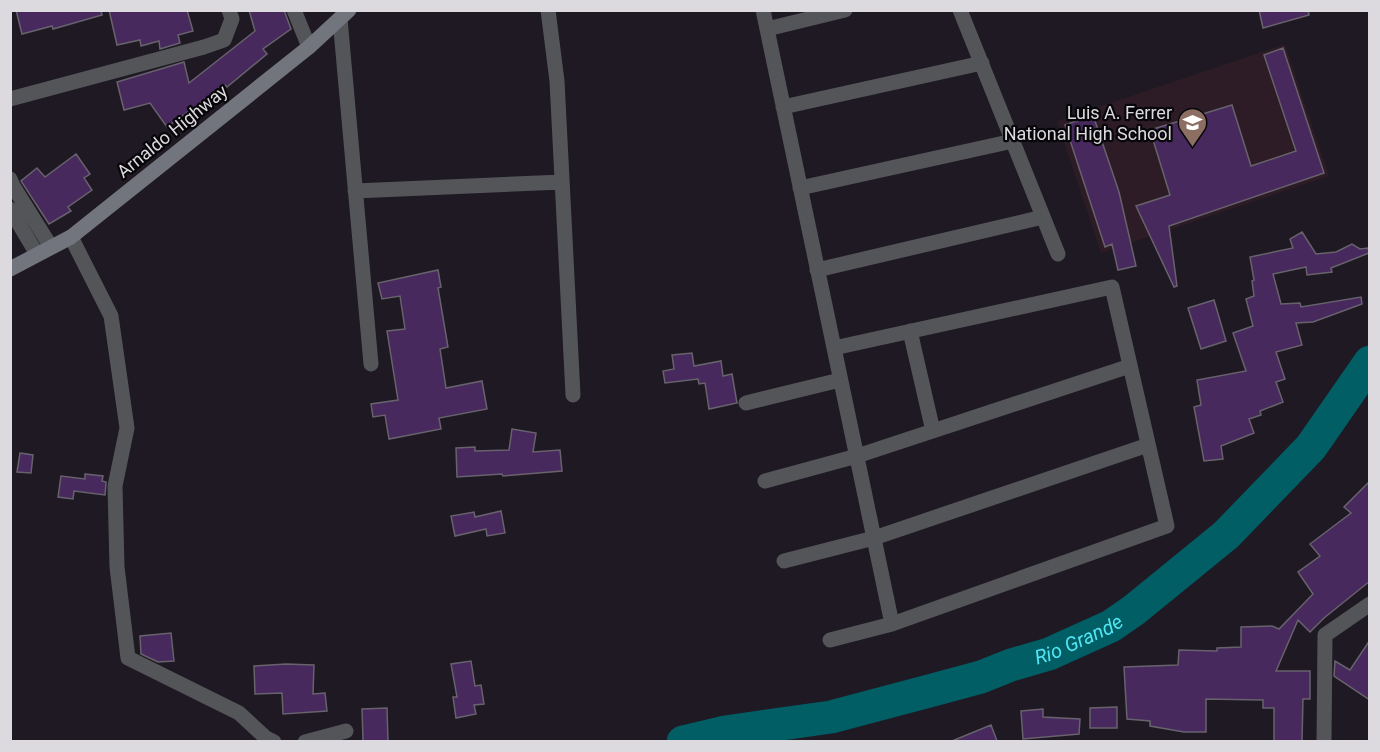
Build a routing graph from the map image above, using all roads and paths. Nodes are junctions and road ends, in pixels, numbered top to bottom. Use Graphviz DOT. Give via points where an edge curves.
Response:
graph roads {
  1 [pos="229,10"];
  2 [pos="294,10"];
  3 [pos="548,10"];
  4 [pos="763,10"];
  5 [pos="845,10"];
  6 [pos="960,10"];
  7 [pos="344,15"];
  8 [pos="766,29"];
  9 [pos="309,47"];
  10 [pos="982,63"];
  11 [pos="10,99"];
  12 [pos="783,107"];
  13 [pos="1013,141"];
  14 [pos="562,182"];
  15 [pos="11,184"];
  16 [pos="800,188"];
  17 [pos="355,191"];
  18 [pos="10,208"];
  19 [pos="1043,217"];
  20 [pos="71,237"];
  21 [pos="51,247"];
  22 [pos="37,254"];
  23 [pos="1058,254"];
  24 [pos="10,269"];
  25 [pos="817,270"];
  26 [pos="910,331"];
  27 [pos="834,348"];
  28 [pos="371,364"];
  29 [pos="1130,366"];
  30 [pos="840,380"];
  31 [pos="573,395"];
  32 [pos="746,403"];
  33 [pos="933,431"];
  34 [pos="1148,445"];
  35 [pos="857,456"];
  36 [pos="765,481"];
  37 [pos="874,538"];
  38 [pos="784,561"];
  39 [pos="1370,604"];
  40 [pos="892,624"];
  41 [pos="830,640"];
  42 [pos="346,731"];
  43 [pos="274,741"];
  44 [pos="305,741"];
  45 [pos="1324,741"];
  1 -- 11 [label="street" via="232,19 224,40"];
  2 -- 9 [label="street"];
  3 -- 14 [label="street" via="557,81"];
  4 -- 8 [label="street"];
  5 -- 8 [label="street"];
  6 -- 10 [label="street"];
  7 -- 9 [label="main road, Arnaldo Highway"];
  7 -- 17 [label="street"];
  8 -- 12 [label="street"];
  9 -- 20 [label="main road, Arnaldo Highway"];
  10 -- 12 [label="street"];
  10 -- 13 [label="street"];
  12 -- 16 [label="street"];
  13 -- 16 [label="street"];
  13 -- 19 [label="street"];
  14 -- 17 [label="street"];
  14 -- 31 [label="street"];
  15 -- 21 [label="street"];
  16 -- 25 [label="street"];
  17 -- 28 [label="street"];
  18 -- 22 [label="street"];
  19 -- 23 [label="street"];
  19 -- 25 [label="street"];
  20 -- 21 [label="main road, Arnaldo Highway"];
  20 -- 43 [label="street" via="111,316 127,428 115,486 117,567 128,658 239,713"];
  21 -- 22 [label="main road, Arnaldo Highway"];
  22 -- 24 [label="main road, Arnaldo Highway"];
  25 -- 27 [label="street"];
  26 -- 27 [label="street"];
  26 -- 29 [label="street" via="1112,287"];
  26 -- 33 [label="street"];
  27 -- 30 [label="street"];
  29 -- 33 [label="street"];
  29 -- 34 [label="street"];
  30 -- 32 [label="street"];
  30 -- 35 [label="street"];
  33 -- 35 [label="street"];
  34 -- 37 [label="street"];
  34 -- 40 [label="street" via="1167,526"];
  35 -- 36 [label="street"];
  35 -- 37 [label="street"];
  37 -- 38 [label="street"];
  37 -- 40 [label="street"];
  39 -- 45 [label="street" via="1325,635"];
  40 -- 41 [label="street"];
  42 -- 44 [label="street"];
}
